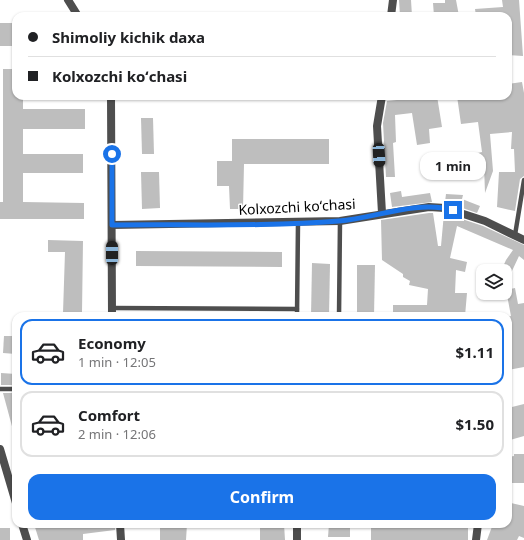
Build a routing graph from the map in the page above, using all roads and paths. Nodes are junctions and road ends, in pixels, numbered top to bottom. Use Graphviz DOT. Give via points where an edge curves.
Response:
graph roads {
  1 [pos="393,0"];
  2 [pos="71,1"];
  3 [pos="76,12"];
  4 [pos="392,12"];
  5 [pos="111,100"];
  6 [pos="381,100"];
  7 [pos="524,180"];
  8 [pos="382,213"];
  9 [pos="340,221"];
  10 [pos="298,223"];
  11 [pos="112,225"];
  12 [pos="515,235"];
  13 [pos="524,240"];
  14 [pos="297,309"];
  15 [pos="112,312"];
  16 [pos="339,312"];
  17 [pos="0,389"];
  18 [pos="12,389"];
  19 [pos="0,449"];
  20 [pos="12,490"];
  21 [pos="23,528"];
  22 [pos="120,528"];
  23 [pos="297,528"];
  24 [pos="478,528"];
  25 [pos="27,540"];
  26 [pos="121,540"];
  27 [pos="297,540"];
  28 [pos="476,540"];
  1 -- 4 [label="street"];
  2 -- 3 [label="street"];
  5 -- 11 [label="street"];
  6 -- 8 [label="street" via="377,126"];
  7 -- 12 [label="lane"];
  8 -- 9 [label="street, Kolxozchi koʻchasi"];
  8 -- 12 [label="street, Kolxozchi koʻchasi" via="429,206 445,208 485,221"];
  9 -- 10 [label="street, Kolxozchi koʻchasi"];
  9 -- 16 [label="lane"];
  10 -- 11 [label="street, Kolxozchi koʻchasi"];
  10 -- 14 [label="lane"];
  11 -- 15 [label="street"];
  12 -- 13 [label="street, Kolxozchi koʻchasi"];
  14 -- 15 [label="lane"];
  17 -- 18 [label="lane"];
  19 -- 20 [label="street"];
  21 -- 25 [label="street"];
  22 -- 26 [label="street"];
  23 -- 27 [label="street"];
  24 -- 28 [label="street"];
}
